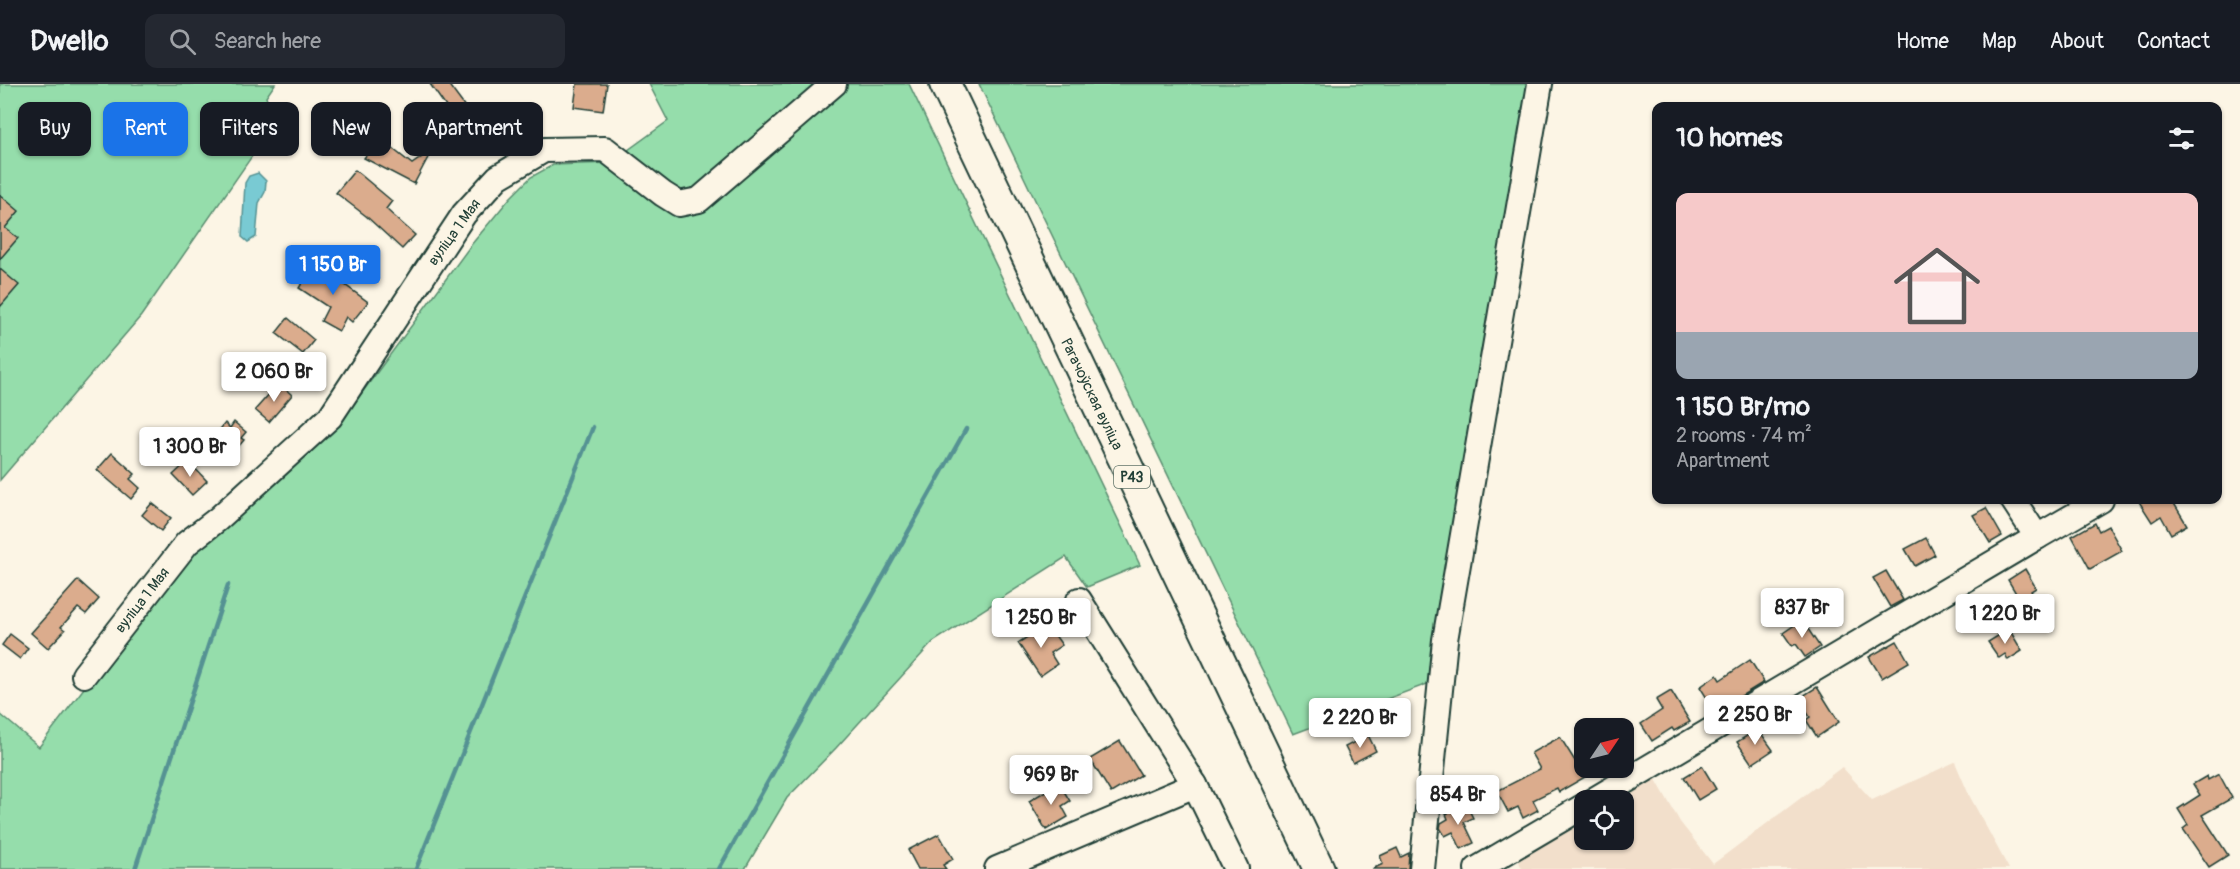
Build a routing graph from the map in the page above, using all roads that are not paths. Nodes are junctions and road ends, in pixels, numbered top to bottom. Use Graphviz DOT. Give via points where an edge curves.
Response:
graph roads {
  1 [pos="834,84"];
  2 [pos="945,84"];
  3 [pos="1540,84"];
  4 [pos="2016,504"];
  5 [pos="2093,504"];
  6 [pos="2037,537"];
  7 [pos="1078,600"];
  8 [pos="84,675"];
  9 [pos="1195,785"];
  10 [pos="1611,790"];
  11 [pos="1574,812"];
  12 [pos="1316,868"];
  13 [pos="997,869"];
  14 [pos="1236,869"];
  15 [pos="1422,869"];
  16 [pos="1477,869"];
  1 -- 8 [label="street, вуліца 1 Мая" via="699,200 680,204 604,150 544,150 498,177 464,214 330,417 187,543"];
  2 -- 12 [label="main road, Рагачоўская вуліца / Р43"];
  3 -- 15 [label="street" via="1444,640"];
  4 -- 6 [label="street"];
  5 -- 6 [label="street"];
  6 -- 10 [label="street"];
  7 -- 9 [label="street"];
  9 -- 13 [label="street"];
  9 -- 14 [label="street"];
  11 -- 16 [label="street"];
}
